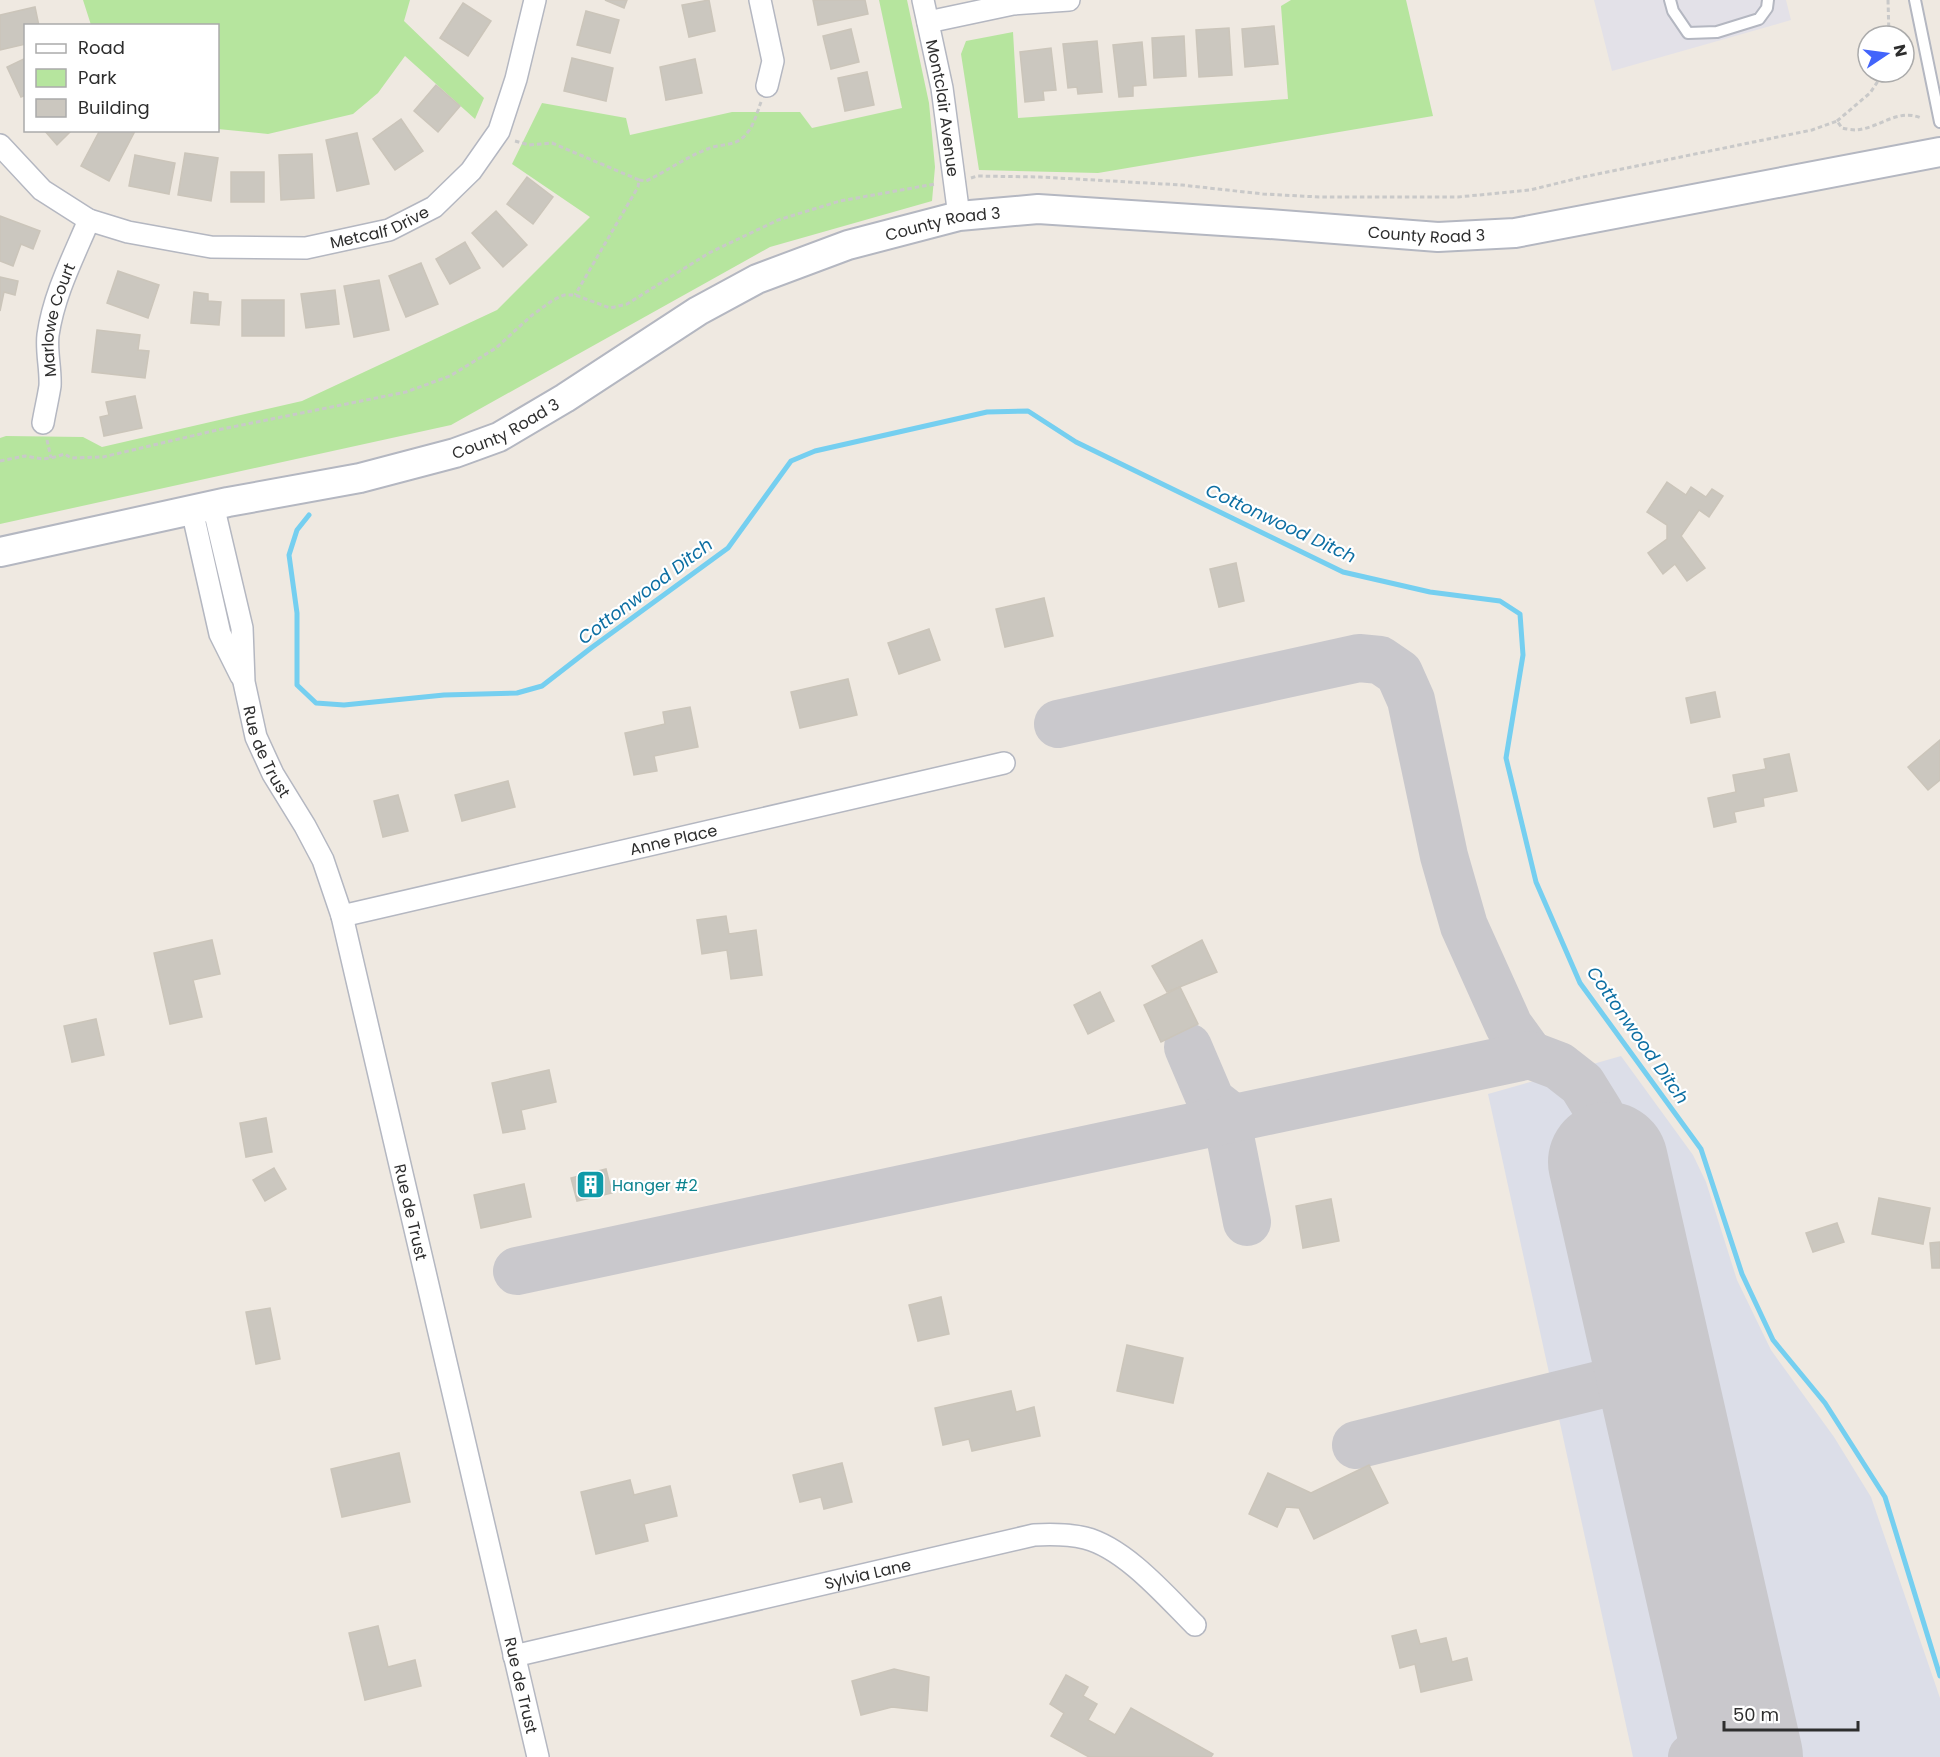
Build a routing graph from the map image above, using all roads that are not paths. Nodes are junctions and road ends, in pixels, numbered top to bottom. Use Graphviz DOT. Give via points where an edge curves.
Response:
graph roads {
  1 [pos="535,0"];
  2 [pos="760,0"];
  3 [pos="923,0"];
  4 [pos="1069,0"];
  5 [pos="1670,0"];
  6 [pos="1768,0"];
  7 [pos="1915,0"];
  8 [pos="928,22"];
  9 [pos="767,86"];
  10 [pos="1940,122"];
  11 [pos="0,145"];
  12 [pos="1940,152"];
  13 [pos="959,216"];
  14 [pos="89,220"];
  15 [pos="43,423"];
  16 [pos="202,508"];
  17 [pos="0,552"];
  18 [pos="1004,763"];
  19 [pos="342,916"];
  20 [pos="1195,1625"];
  21 [pos="514,1656"];
  22 [pos="538,1757"];
  1 -- 14 [label="street, Metcalf Drive" via="499,131 471,171 434,207 389,230 306,248 212,247 128,232"];
  2 -- 9 [label="street" via="773,61"];
  3 -- 8 [label="street, Montclair Avenue"];
  4 -- 8 [label="street" via="1013,4"];
  5 -- 6 [label="lane" via="1688,33 1717,32 1759,19"];
  7 -- 10 [label="lane"];
  8 -- 13 [label="street, Montclair Avenue" via="942,88"];
  11 -- 14 [label="street, Metcalf Drive" via="42,190"];
  12 -- 13 [label="street, County Road 3" via="1515,233 1438,237 1038,209"];
  13 -- 16 [label="street, County Road 3" via="848,245 757,279 698,311 499,437 360,478"];
  14 -- 15 [label="street, Marlowe Court" via="52,314 47,357 50,385"];
  16 -- 17 [label="street, County Road 3"];
  16 -- 19 [label="street, Rue de Trust" via="220,634 244,682 256,738 323,860"];
  18 -- 19 [label="street, Anne Place"];
  19 -- 21 [label="street, Rue de Trust"];
  20 -- 21 [label="street, Sylvia Lane" via="1108,1547 1064,1534 1034,1535"];
  21 -- 22 [label="street, Rue de Trust"];
}
